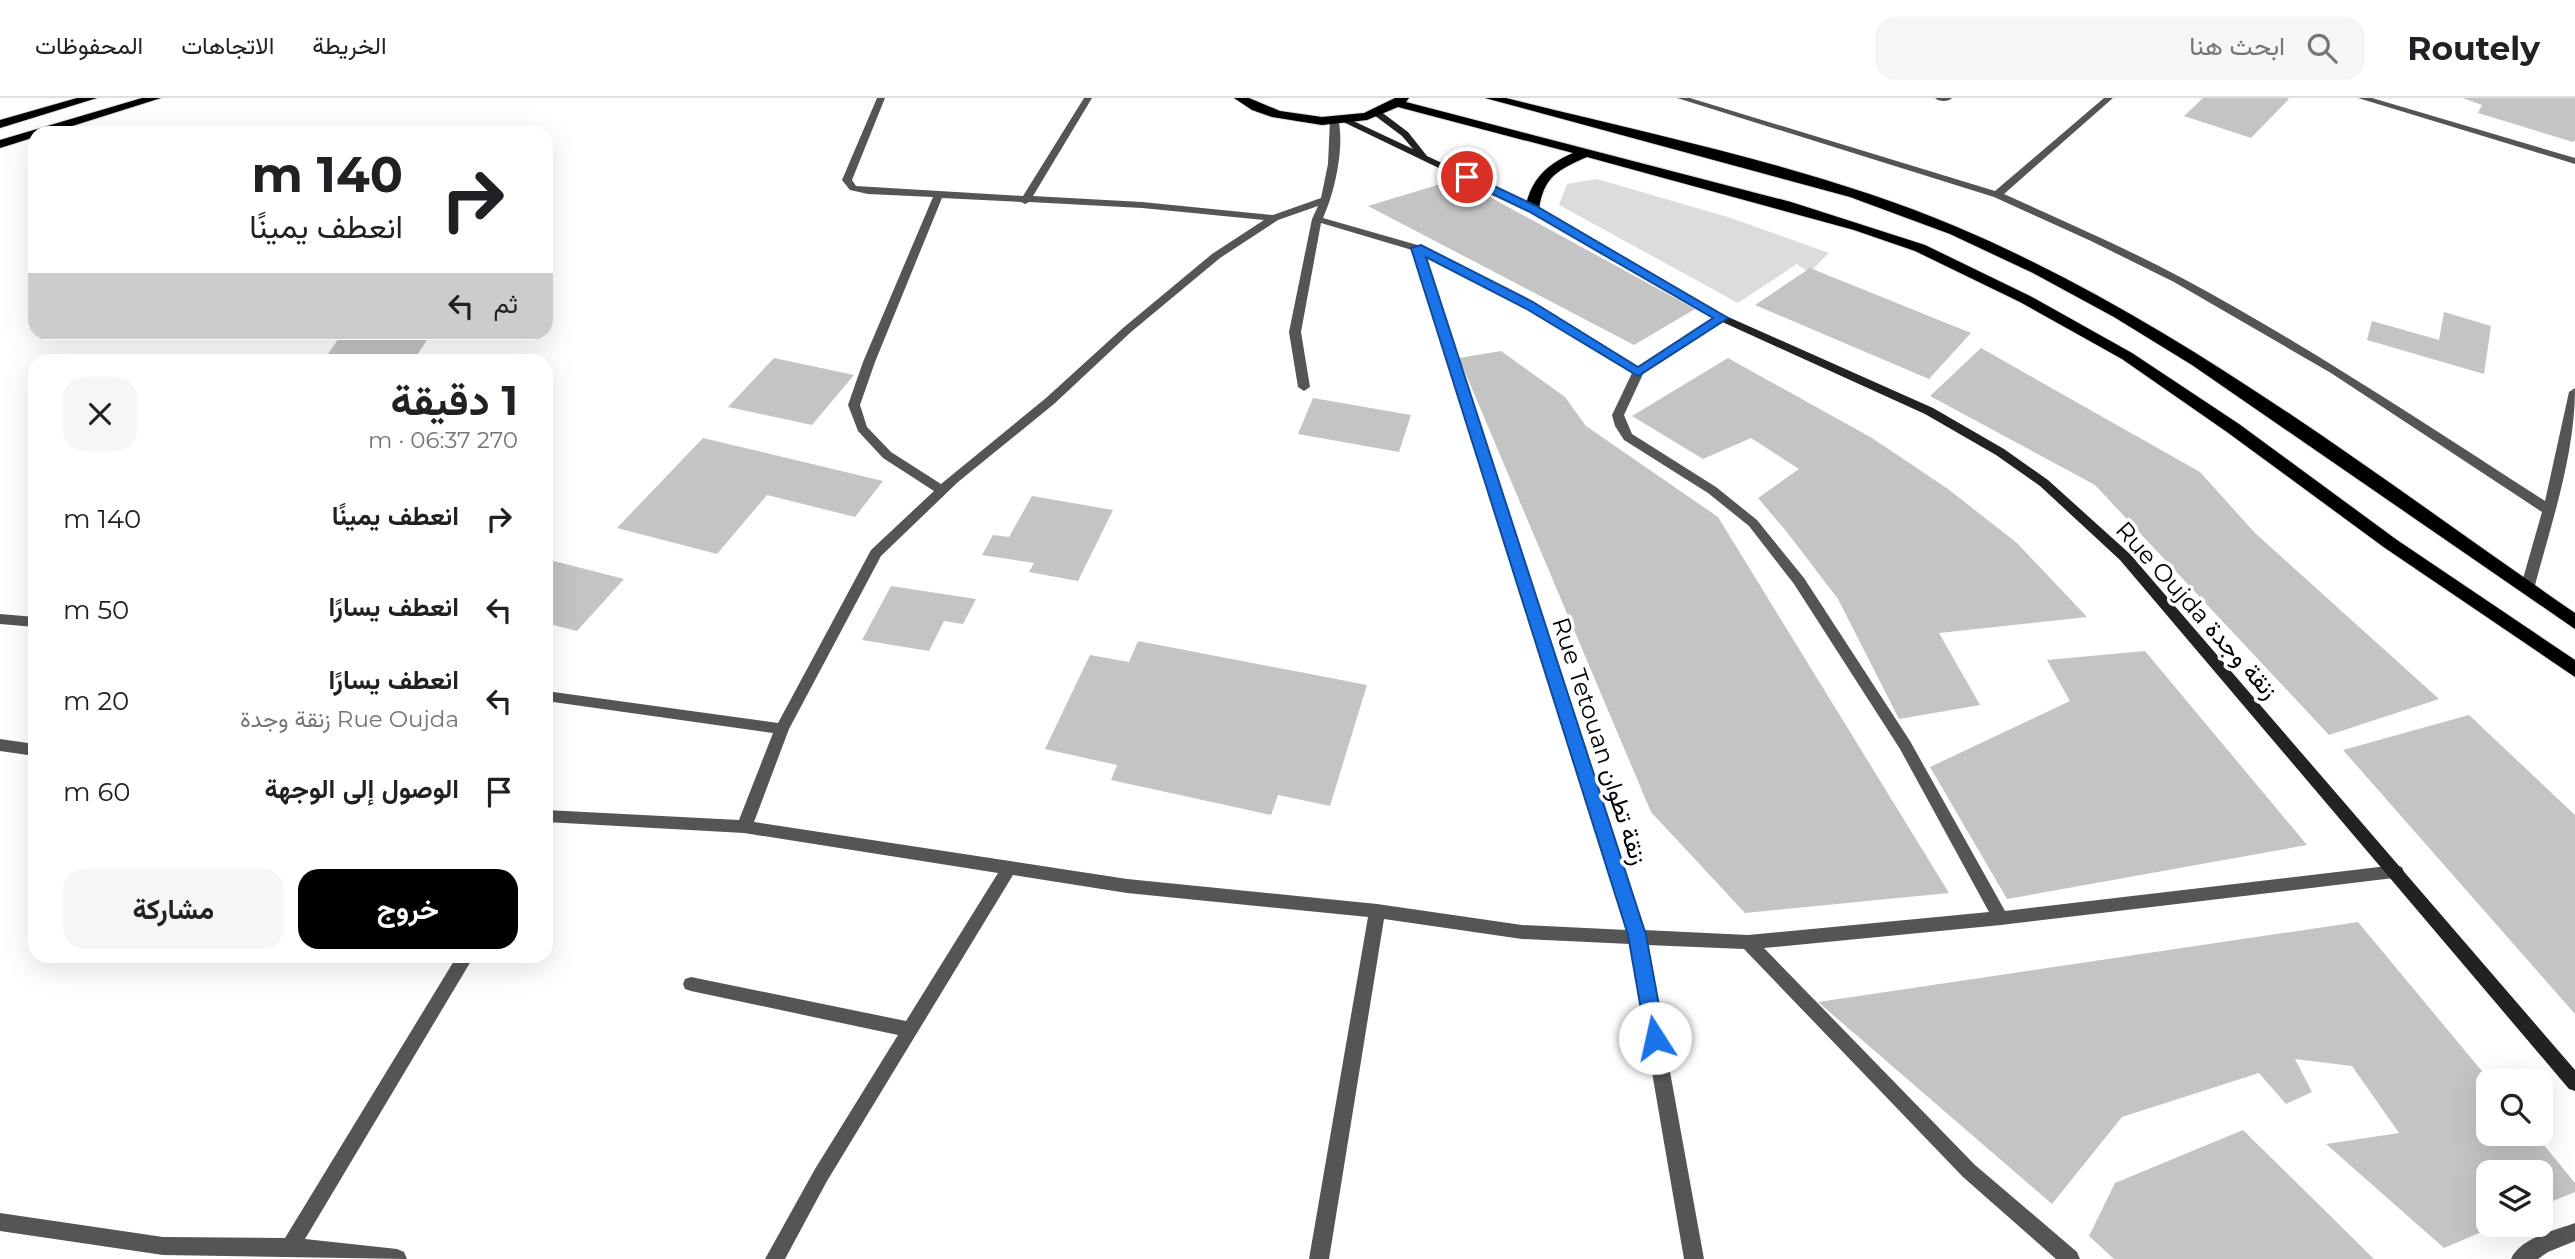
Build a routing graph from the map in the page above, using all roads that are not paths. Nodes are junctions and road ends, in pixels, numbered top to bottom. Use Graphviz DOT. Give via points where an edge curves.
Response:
graph roads {
  1 [pos="91,98"];
  2 [pos="155,98"];
  3 [pos="881,98"];
  4 [pos="1088,98"];
  5 [pos="1240,98"];
  6 [pos="1491,98"];
  7 [pos="1681,98"];
  8 [pos="1939,98"];
  9 [pos="1948,98"];
  10 [pos="2109,98"];
  11 [pos="2362,98"];
  12 [pos="1400,100"];
  13 [pos="1377,113"];
  14 [pos="1339,120"];
  15 [pos="0,124"];
  16 [pos="59,126"];
  17 [pos="28,135"];
  18 [pos="0,144"];
  19 [pos="1587,152"];
  20 [pos="1423,156"];
  21 [pos="2575,162"];
  22 [pos="1997,195"];
  23 [pos="939,196"];
  24 [pos="1326,200"];
  25 [pos="1025,201"];
  26 [pos="1532,209"];
  27 [pos="1274,218"];
  28 [pos="1317,219"];
  29 [pos="1417,248"];
  30 [pos="1722,318"];
  31 [pos="1638,372"];
  32 [pos="1304,387"];
  33 [pos="2575,392"];
  34 [pos="2572,418"];
  35 [pos="942,491"];
  36 [pos="2549,510"];
  37 [pos="2527,589"];
  38 [pos="1,620"];
  39 [pos="28,622"];
  40 [pos="2575,622"];
  41 [pos="2575,670"];
  42 [pos="553,697"];
  43 [pos="782,729"];
  44 [pos="0,745"];
  45 [pos="28,749"];
  46 [pos="553,818"];
  47 [pos="744,827"];
  48 [pos="1010,867"];
  49 [pos="2396,872"];
  50 [pos="1377,911"];
  51 [pos="2001,918"];
  52 [pos="1637,935"];
  53 [pos="1748,943"];
  54 [pos="462,963"];
  55 [pos="691,984"];
  56 [pos="912,1030"];
  57 [pos="2575,1083"];
  58 [pos="0,1222"];
  59 [pos="2575,1232"];
  60 [pos="290,1247"];
  61 [pos="159,1252"];
  62 [pos="397,1259"];
  63 [pos="775,1259"];
  64 [pos="1320,1259"];
  65 [pos="1694,1259"];
  66 [pos="2070,1259"];
  67 [pos="2521,1259"];
  1 -- 15 [label="highway"];
  2 -- 16 [label="highway"];
  3 -- 23 [label="street" via="847,180 853,188 868,191"];
  4 -- 25 [label="street"];
  5 -- 14 [label="highway" via="1275,115"];
  6 -- 37 [label="highway" via="1829,186 1958,232 2188,354"];
  7 -- 22 [label="street"];
  8 -- 9 [label="street"];
  10 -- 22 [label="street"];
  11 -- 21 [label="street"];
  12 -- 13 [label="highway"];
  12 -- 19 [label="highway"];
  13 -- 14 [label="highway"];
  13 -- 20 [label="main road, Rue Oujda زنقة وجدة" via="1405,134"];
  14 -- 20 [label="main road, Rue Oujda زنقة وجدة"];
  14 -- 24 [label="street"];
  17 -- 18 [label="highway"];
  19 -- 26 [label="highway" via="1542,176 1533,193"];
  19 -- 41 [label="highway" via="1859,227 1920,248 2025,299 2127,356"];
  20 -- 26 [label="main road, Rue Oujda زنقة وجدة"];
  22 -- 36 [label="street" via="2178,280 2335,371"];
  23 -- 25 [label="street"];
  23 -- 35 [label="street" via="855,405 862,429 887,455"];
  24 -- 27 [label="street"];
  24 -- 28 [label="street"];
  25 -- 27 [label="street" via="1142,205"];
  26 -- 30 [label="main road, Rue Oujda زنقة وجدة"];
  27 -- 35 [label="street" via="1216,256"];
  28 -- 29 [label="street"];
  28 -- 32 [label="street" via="1295,332"];
  29 -- 31 [label="street" via="1529,305"];
  29 -- 52 [label="street, Rue Tetouan زنقة تطوان"];
  30 -- 31 [label="street"];
  30 -- 49 [label="main road, Rue Oujda زنقة وجدة" via="1929,411 2044,484 2125,557"];
  31 -- 51 [label="street" via="1618,415 1621,426 1645,449 1712,490 1752,523 1799,581 1905,745"];
  33 -- 34 [label="street"];
  34 -- 36 [label="street"];
  35 -- 43 [label="street" via="876,554"];
  36 -- 37 [label="street"];
  37 -- 40 [label="highway"];
  38 -- 39 [label="street"];
  42 -- 43 [label="street"];
  43 -- 47 [label="street"];
  44 -- 45 [label="street"];
  46 -- 47 [label="street"];
  47 -- 48 [label="street"];
  48 -- 50 [label="street" via="1127,886"];
  48 -- 56 [label="street"];
  49 -- 51 [label="street"];
  49 -- 57 [label="main road, Rue Oujda زنقة وجدة"];
  50 -- 52 [label="street" via="1522,932"];
  50 -- 64 [label="street"];
  51 -- 53 [label="street"];
  52 -- 53 [label="street"];
  52 -- 65 [label="street, Rue Tetouan زنقة تطوان"];
  53 -- 66 [label="street" via="1969,1171"];
  54 -- 60 [label="street"];
  55 -- 56 [label="street"];
  56 -- 63 [label="street" via="821,1175"];
  58 -- 61 [label="street"];
  59 -- 67 [label="street"];
  60 -- 61 [label="street"];
  60 -- 62 [label="street"];
}
